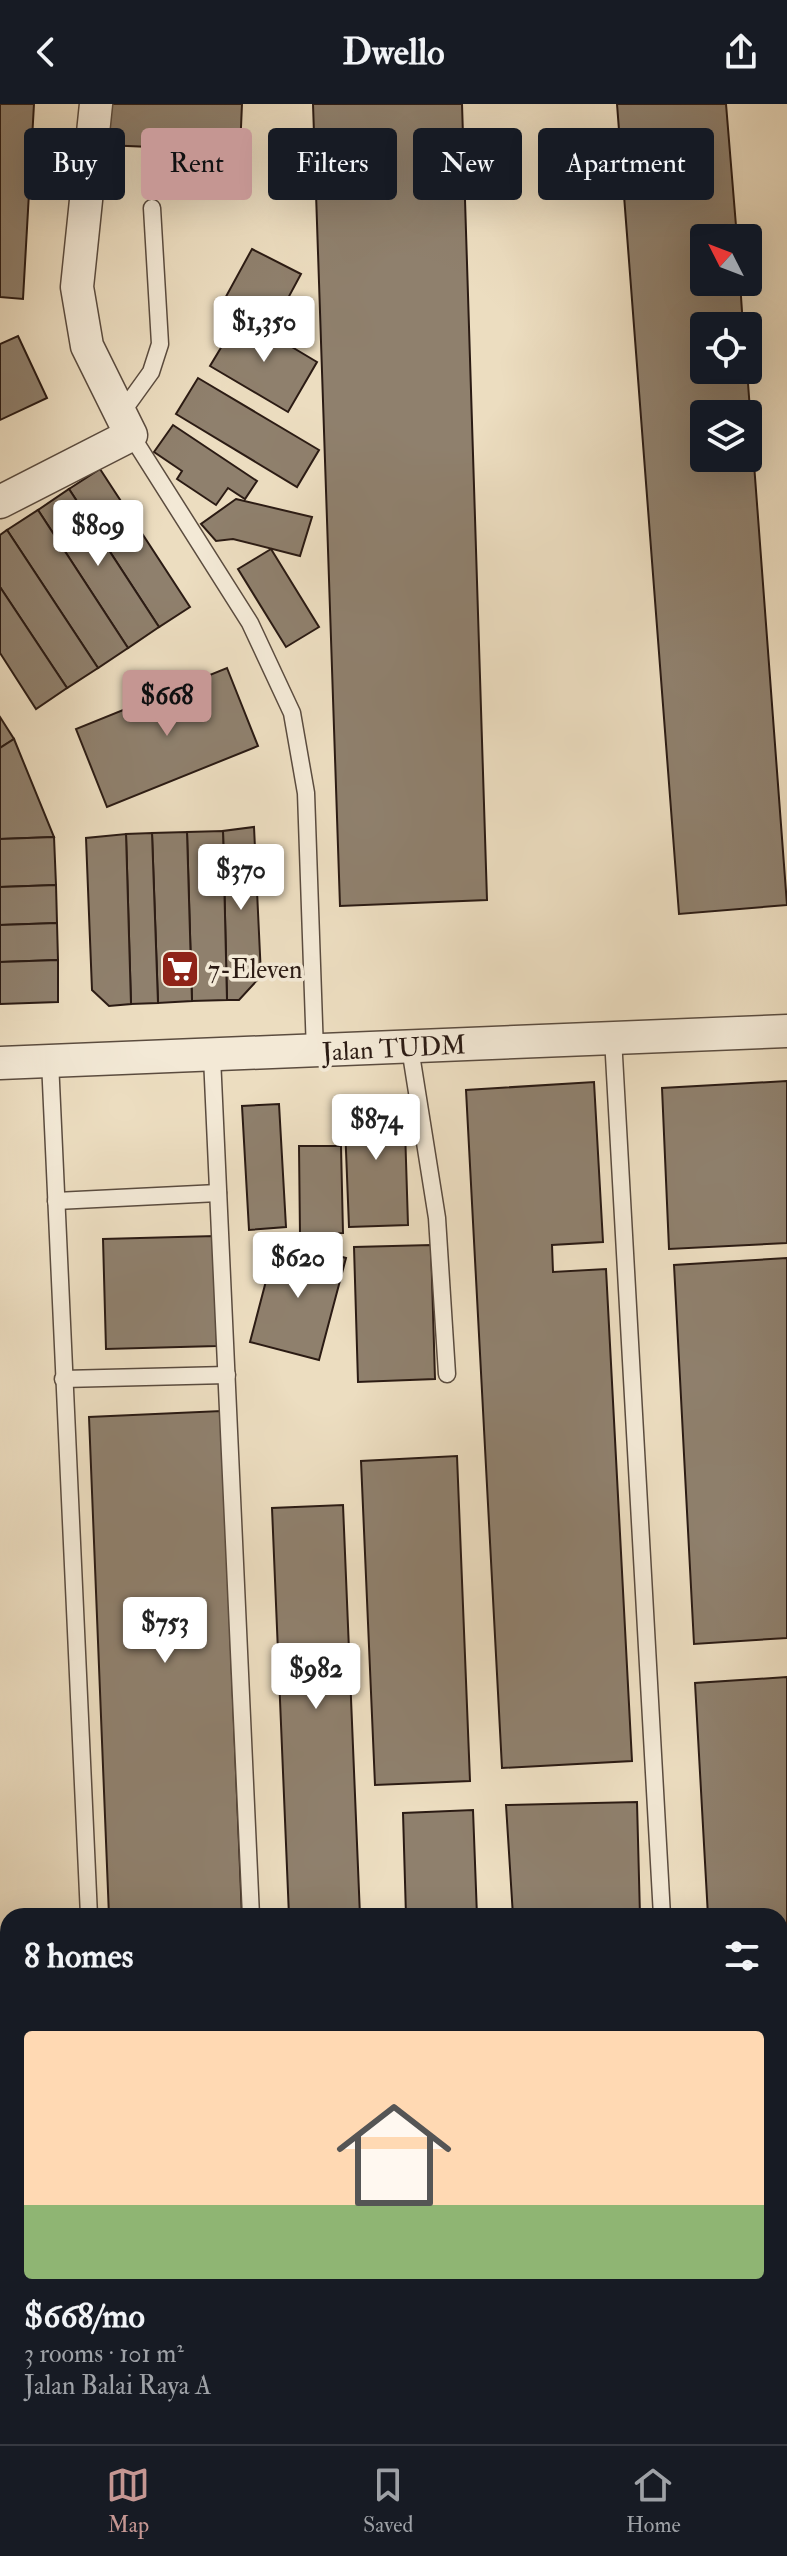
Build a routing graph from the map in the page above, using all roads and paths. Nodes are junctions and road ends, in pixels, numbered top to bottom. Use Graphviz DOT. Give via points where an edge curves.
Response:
graph roads {
  1 [pos="96,104"];
  2 [pos="152,208"];
  3 [pos="125,425"];
  4 [pos="0,502"];
  5 [pos="787,1031"];
  6 [pos="613,1038"];
  7 [pos="410,1048"];
  8 [pos="315,1052"];
  9 [pos="212,1057"];
  10 [pos="50,1061"];
  11 [pos="0,1063"];
  12 [pos="218,1193"];
  13 [pos="56,1201"];
  14 [pos="447,1374"];
  15 [pos="227,1375"];
  16 [pos="63,1379"];
  17 [pos="89,1908"];
  18 [pos="251,1908"];
  19 [pos="662,1908"];
  1 -- 3 [label="street" via="77,287 87,346"];
  2 -- 3 [label="lane" via="160,344"];
  3 -- 4 [label="street"];
  3 -- 8 [label="lane" via="250,623 292,713 306,793"];
  5 -- 6 [label="street, Jalan TUDM"];
  6 -- 7 [label="street, Jalan TUDM"];
  6 -- 19 [label="lane"];
  7 -- 8 [label="street, Jalan TUDM"];
  7 -- 14 [label="lane" via="437,1218"];
  8 -- 9 [label="street, Jalan TUDM"];
  9 -- 10 [label="street, Jalan TUDM"];
  9 -- 12 [label="lane"];
  10 -- 11 [label="street, Jalan TUDM"];
  10 -- 13 [label="lane"];
  12 -- 13 [label="lane"];
  12 -- 15 [label="lane"];
  13 -- 16 [label="lane"];
  15 -- 16 [label="lane"];
  15 -- 18 [label="lane"];
  16 -- 17 [label="lane"];
}
